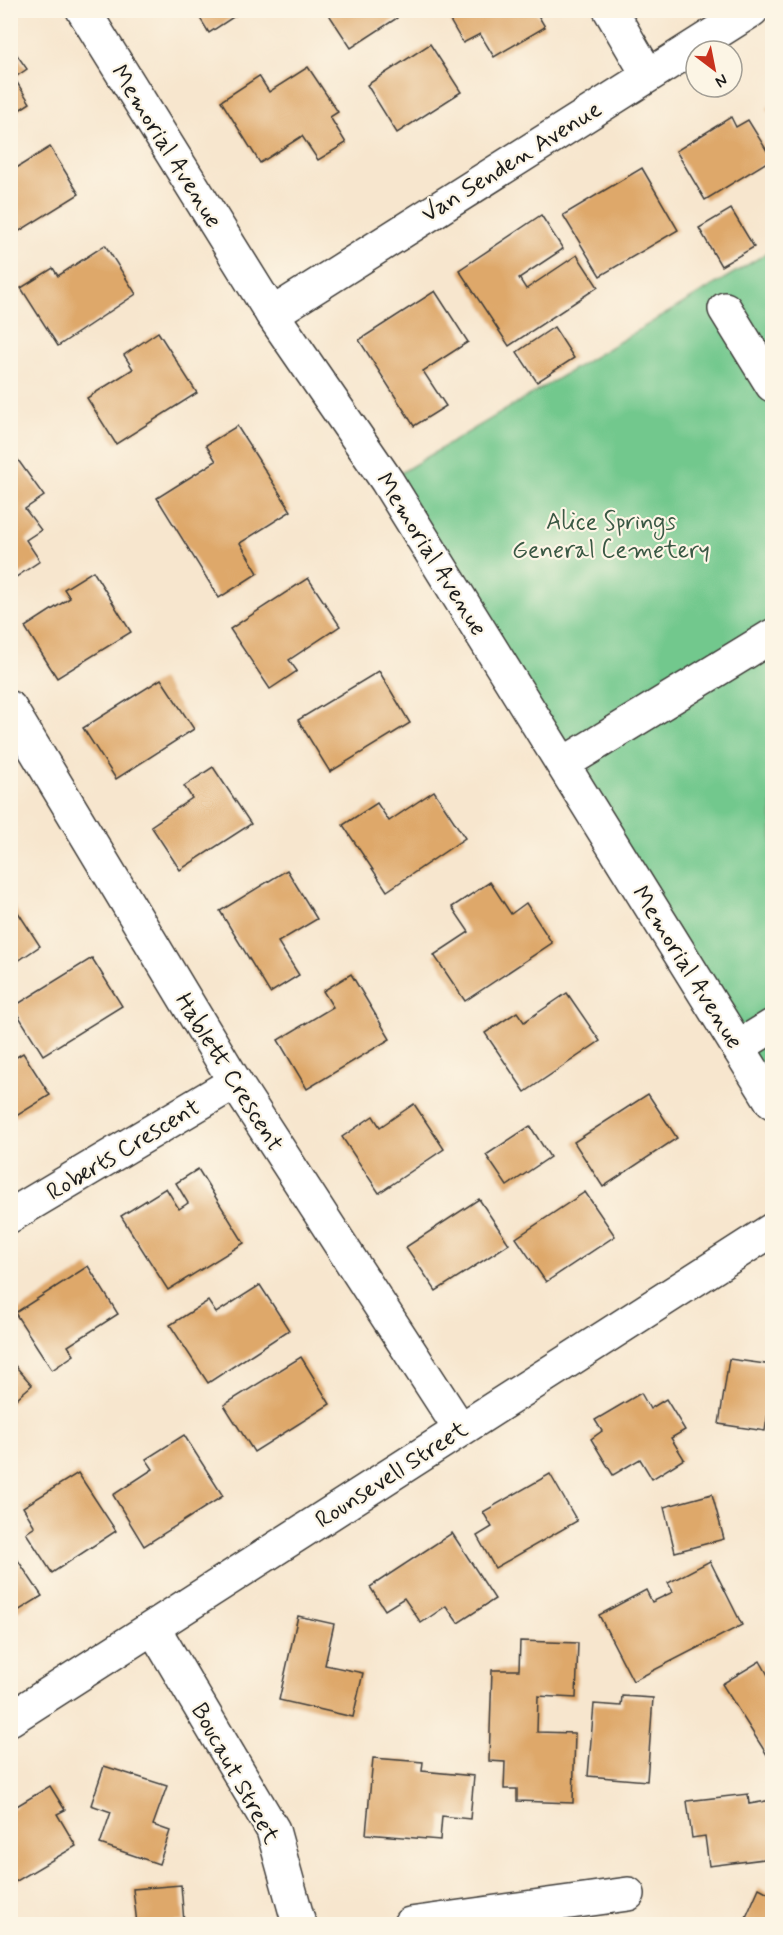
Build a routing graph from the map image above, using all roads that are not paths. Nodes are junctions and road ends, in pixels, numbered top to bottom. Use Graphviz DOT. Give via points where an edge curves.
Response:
graph roads {
  1 [pos="83,10"];
  2 [pos="610,10"];
  3 [pos="752,10"];
  4 [pos="648,75"];
  5 [pos="725,309"];
  6 [pos="272,314"];
  7 [pos="772,385"];
  8 [pos="772,636"];
  9 [pos="10,708"];
  10 [pos="563,764"];
  11 [pos="772,1026"];
  12 [pos="738,1047"];
  13 [pos="235,1082"];
  14 [pos="772,1102"];
  15 [pos="10,1216"];
  16 [pos="772,1230"];
  17 [pos="460,1429"];
  18 [pos="154,1629"];
  19 [pos="10,1719"];
  20 [pos="628,1894"];
  21 [pos="299,1924"];
  22 [pos="410,1924"];
  1 -- 6 [label="street, Memorial Avenue"];
  2 -- 4 [label="street"];
  3 -- 4 [label="street, Van Senden Avenue"];
  4 -- 6 [label="street, Van Senden Avenue"];
  5 -- 7 [label="street"];
  6 -- 10 [label="street, Memorial Avenue" via="387,481"];
  8 -- 10 [label="street"];
  9 -- 13 [label="street, Hablett Crescent"];
  10 -- 12 [label="street, Memorial Avenue"];
  11 -- 12 [label="street"];
  12 -- 14 [label="street, Memorial Avenue"];
  13 -- 15 [label="street, Roberts Crescent"];
  13 -- 17 [label="street, Hablett Crescent"];
  16 -- 17 [label="street, Rounsevell Street"];
  17 -- 18 [label="street, Rounsevell Street"];
  18 -- 19 [label="street, Rounsevell Street"];
  18 -- 21 [label="street, Boucaut Street" via="273,1830"];
  20 -- 22 [label="street"];
}
